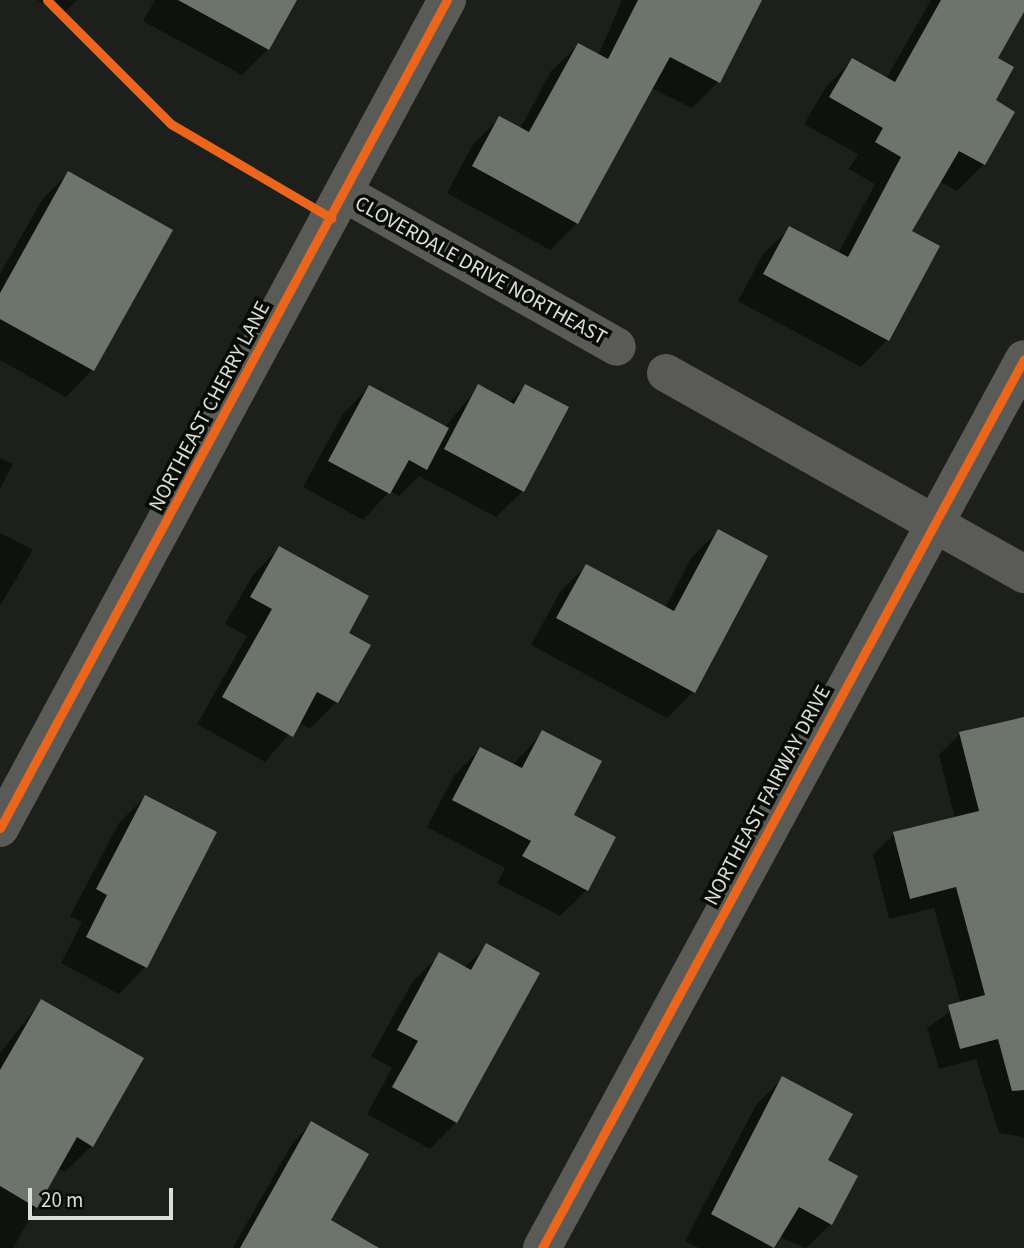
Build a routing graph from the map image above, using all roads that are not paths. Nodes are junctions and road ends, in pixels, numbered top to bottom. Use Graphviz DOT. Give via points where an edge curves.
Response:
graph roads {
  1 [pos="447,0"];
  2 [pos="344,193"];
  3 [pos="617,347"];
  4 [pos="1024,359"];
  5 [pos="666,373"];
  6 [pos="937,522"];
  7 [pos="1024,574"];
  8 [pos="0,828"];
  9 [pos="542,1248"];
  1 -- 2 [label="street, NORTHEAST CHERRY LANE"];
  2 -- 3 [label="street, CLOVERDALE DRIVE NORTHEAST"];
  2 -- 8 [label="street, NORTHEAST CHERRY LANE"];
  4 -- 6 [label="street, NORTHEAST FAIRWAY DRIVE"];
  5 -- 6 [label="street"];
  6 -- 7 [label="street"];
  6 -- 9 [label="street, NORTHEAST FAIRWAY DRIVE"];
}
